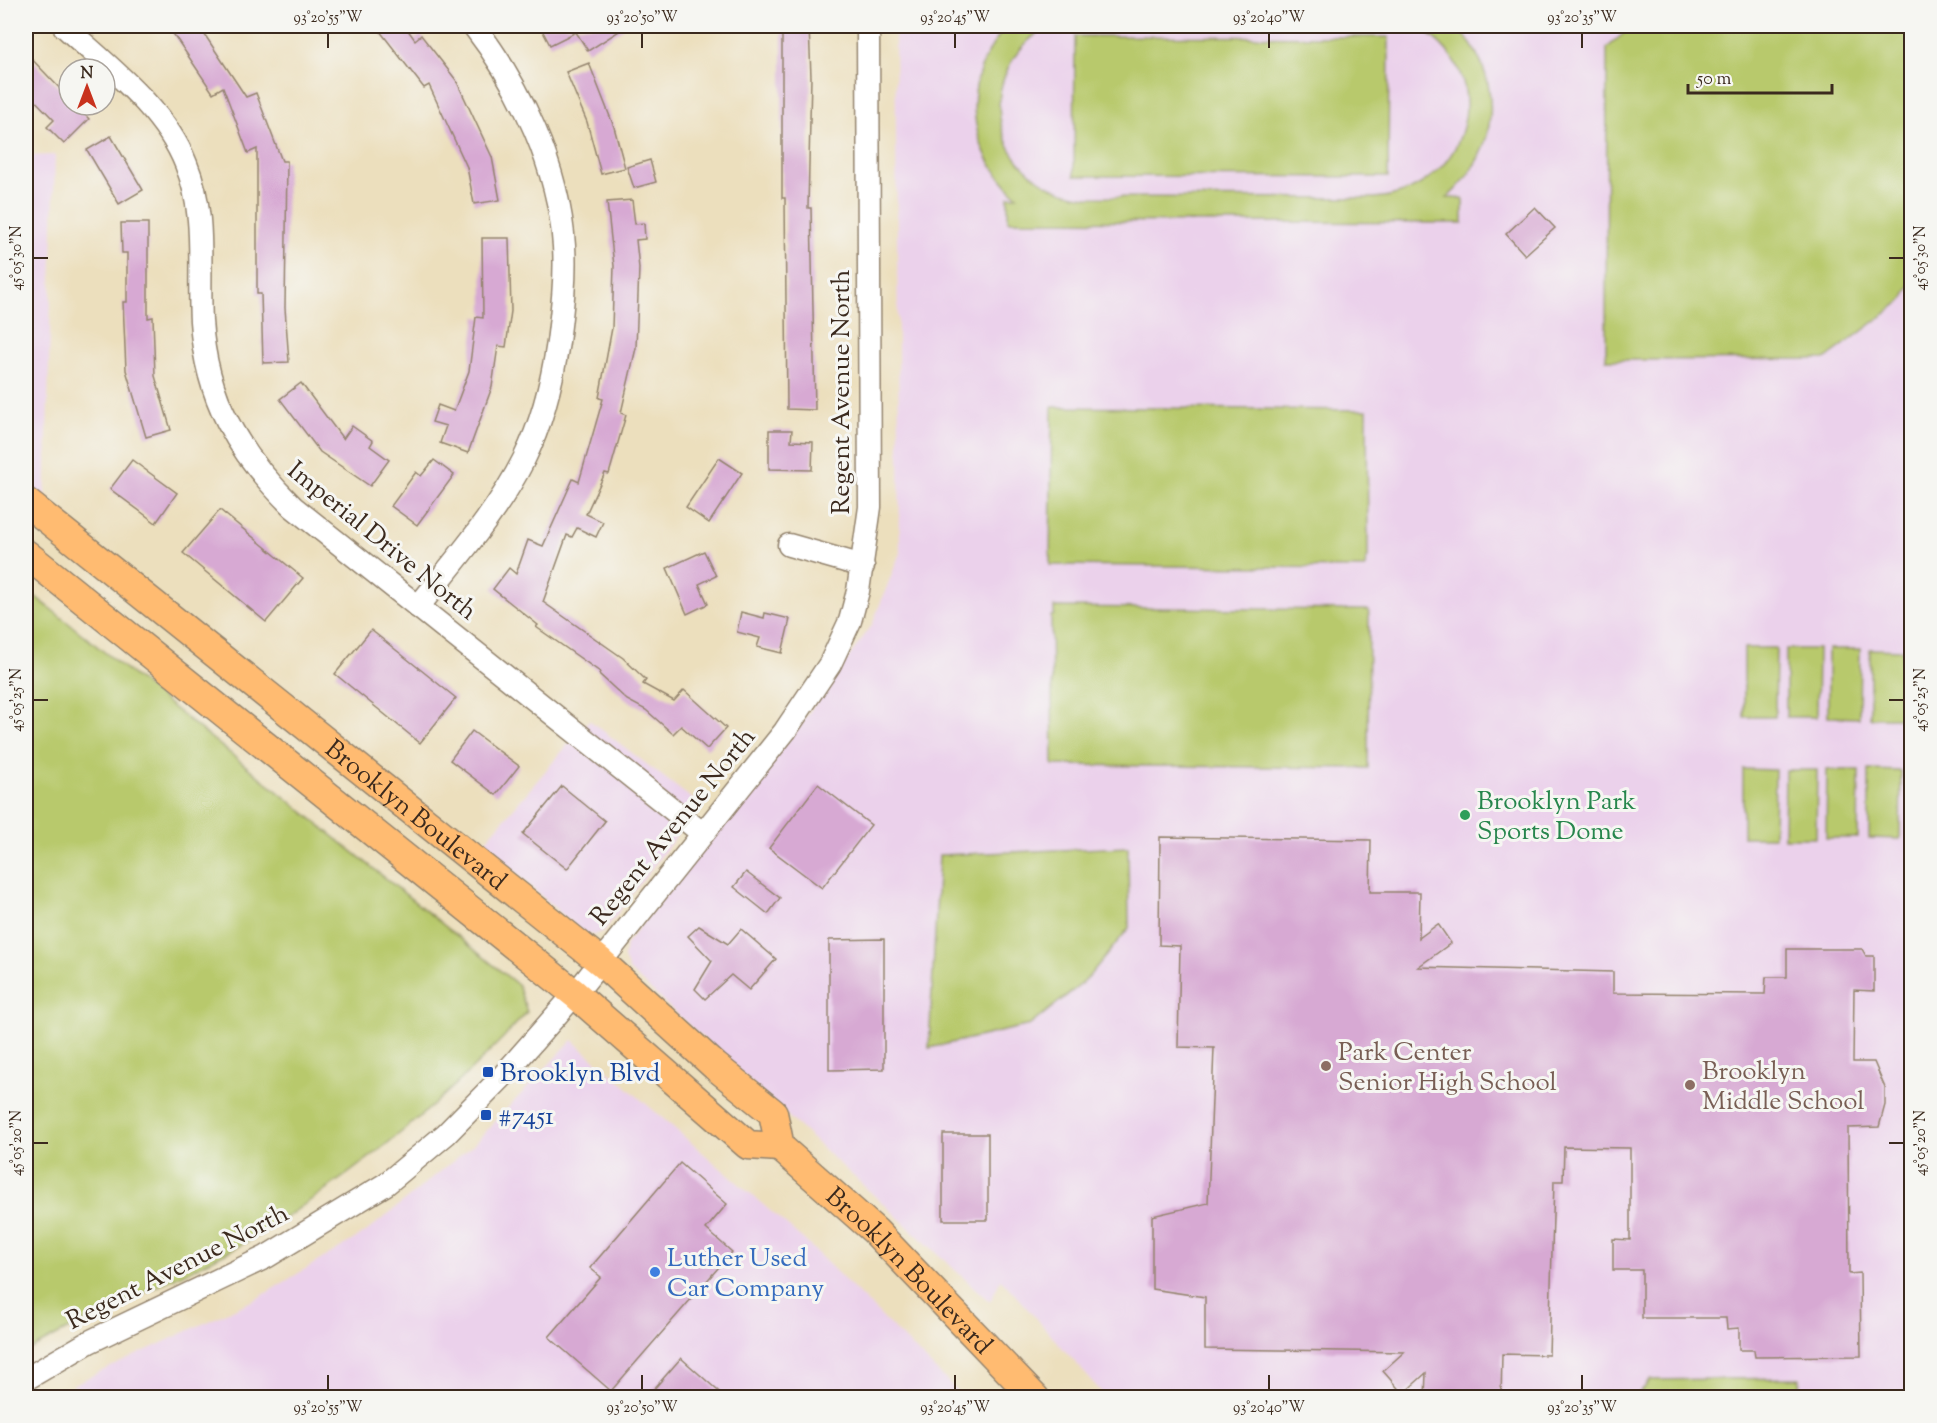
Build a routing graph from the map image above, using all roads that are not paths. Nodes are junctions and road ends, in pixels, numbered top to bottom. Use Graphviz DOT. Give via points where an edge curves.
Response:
graph roads {
  1 [pos="64,26"];
  2 [pos="474,26"];
  3 [pos="868,26"];
  4 [pos="26,502"];
  5 [pos="789,545"];
  6 [pos="26,554"];
  7 [pos="863,566"];
  8 [pos="418,607"];
  9 [pos="702,833"];
  10 [pos="601,962"];
  11 [pos="575,994"];
  12 [pos="780,1147"];
  13 [pos="26,1379"];
  14 [pos="1035,1398"];
  1 -- 8 [label="street, Imperial Drive North" via="145,102 169,131 186,163 198,200 206,364 219,405 238,443 262,476 293,507"];
  2 -- 8 [label="street" via="518,95 550,175 564,244 562,304 549,397 524,460 493,510"];
  3 -- 7 [label="street, Regent Avenue North" via="871,479"];
  4 -- 10 [label="main road, Brooklyn Boulevard"];
  5 -- 7 [label="street"];
  6 -- 11 [label="main road, Brooklyn Boulevard"];
  7 -- 9 [label="street, Regent Avenue North" via="850,621 830,664 785,731"];
  8 -- 9 [label="street, Imperial Drive North"];
  9 -- 10 [label="street, Regent Avenue North"];
  10 -- 11 [label="street, Regent Avenue North"];
  10 -- 12 [label="main road, Brooklyn Boulevard" via="773,1113"];
  11 -- 12 [label="main road, Brooklyn Boulevard" via="748,1146"];
  11 -- 13 [label="street, Regent Avenue North" via="446,1134 386,1184 266,1257 89,1342"];
  12 -- 14 [label="main road, Brooklyn Boulevard" via="875,1231"];
}
